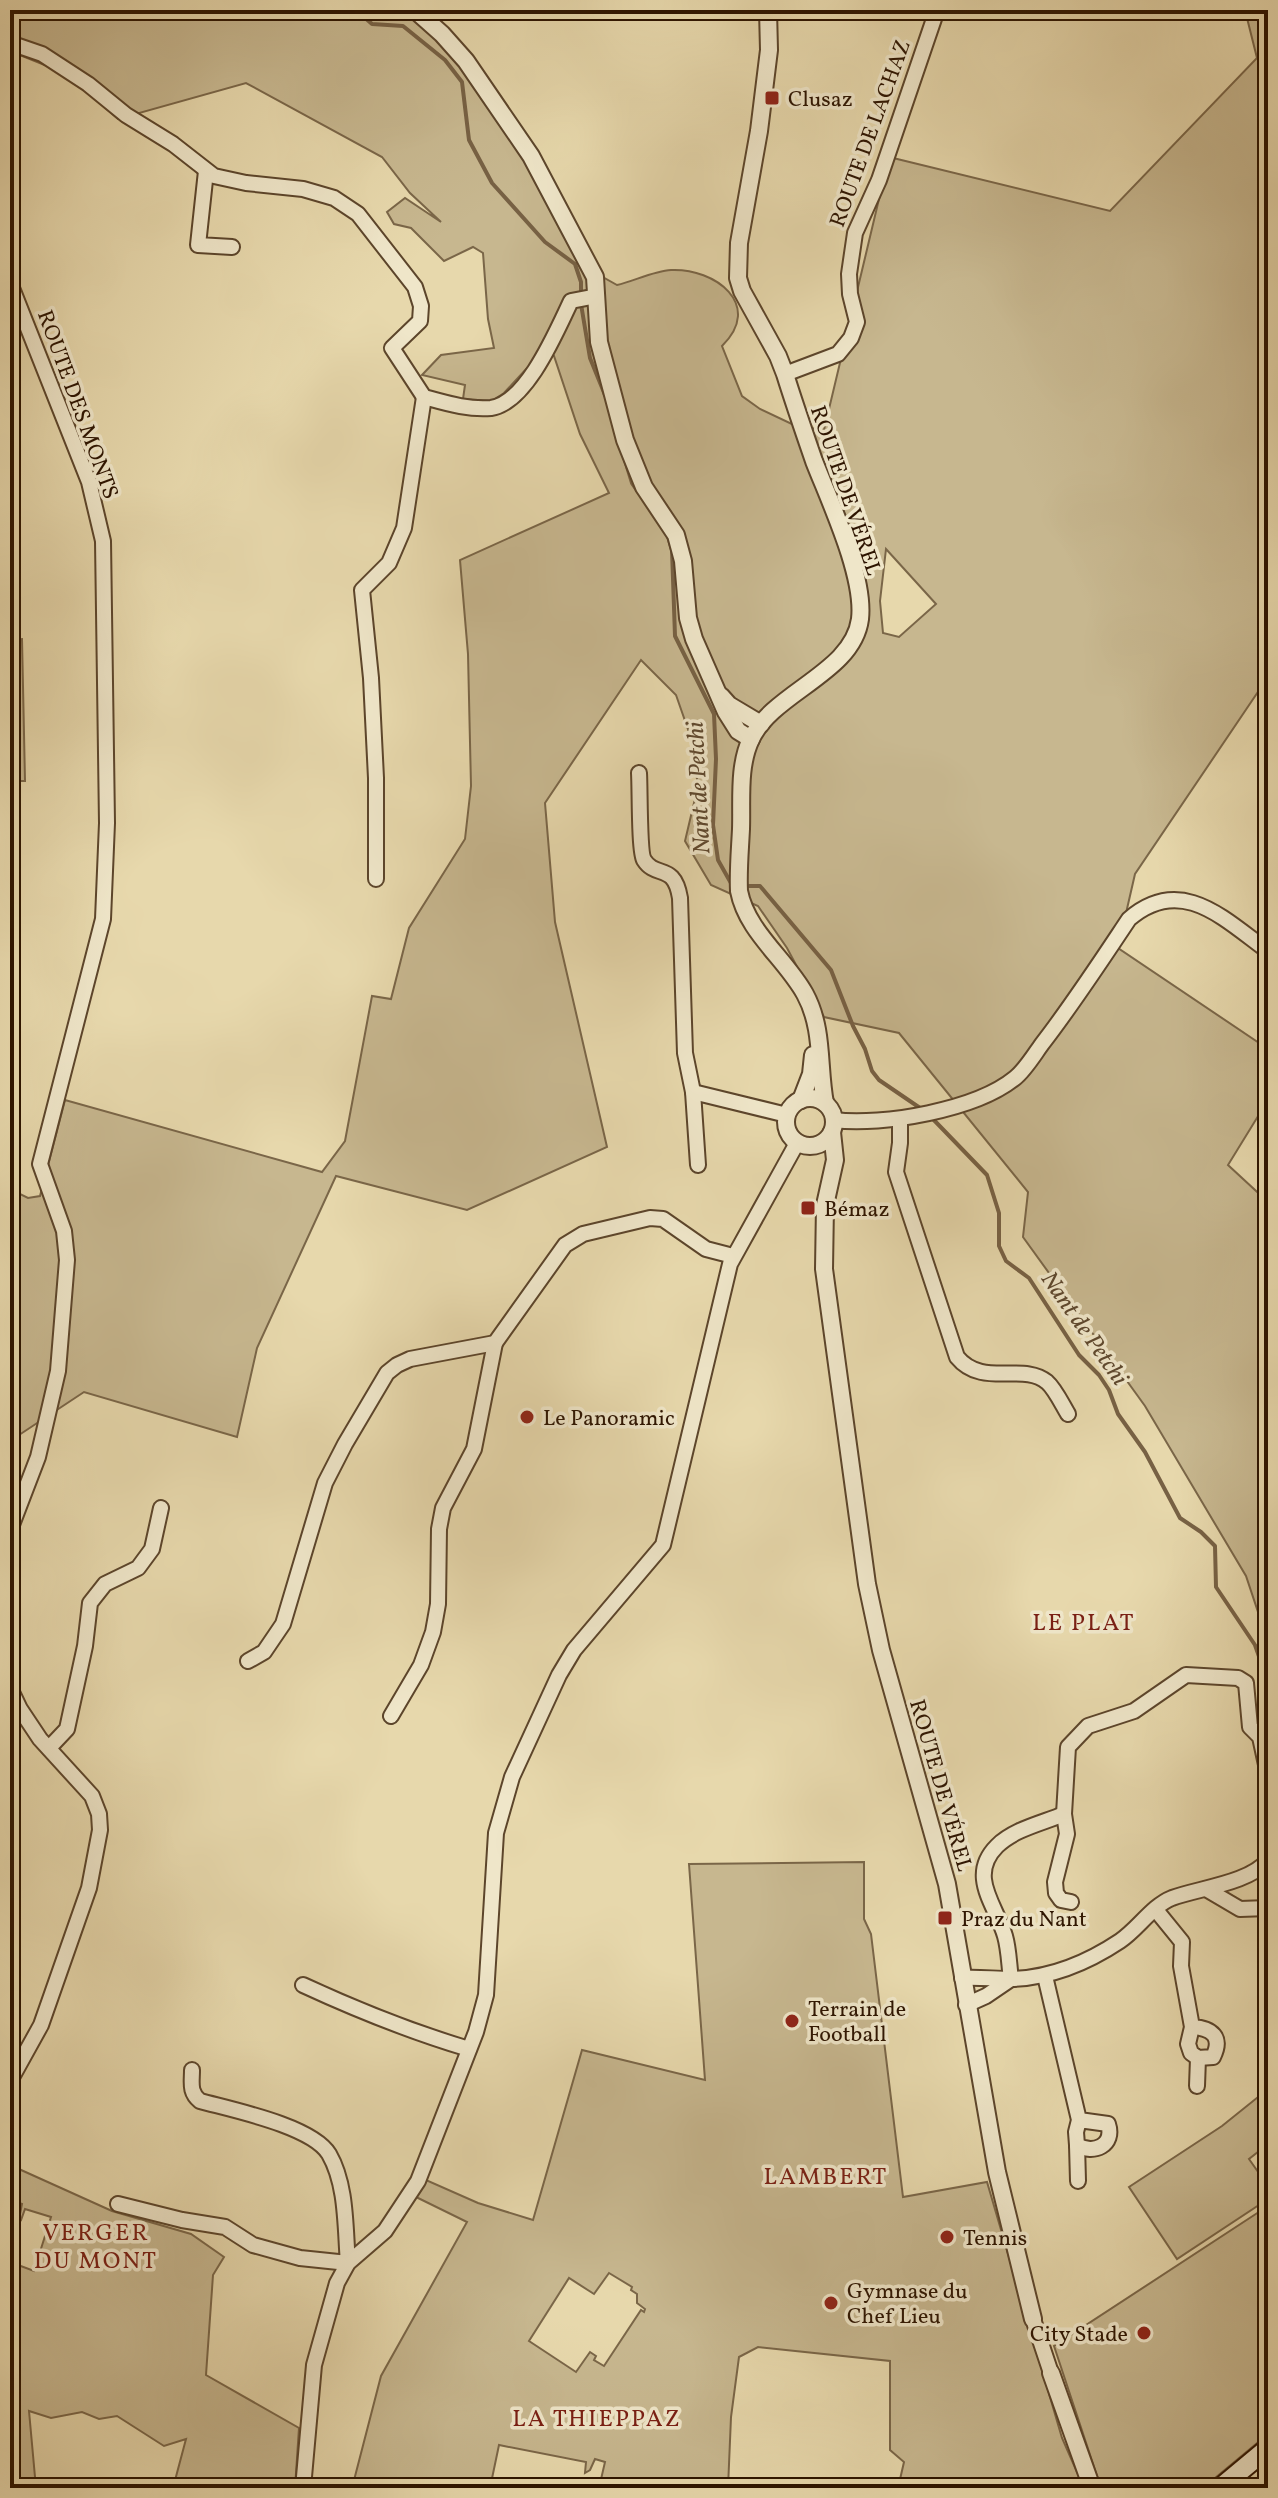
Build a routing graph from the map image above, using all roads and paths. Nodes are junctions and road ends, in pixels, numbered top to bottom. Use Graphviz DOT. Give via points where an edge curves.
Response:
graph roads {
  1 [pos="415,10"];
  2 [pos="768,10"];
  3 [pos="937,10"];
  4 [pos="10,43"];
  5 [pos="206,171"];
  6 [pos="232,247"];
  7 [pos="10,283"];
  8 [pos="592,297"];
  9 [pos="785,374"];
  10 [pos="424,397"];
  11 [pos="720,695"];
  12 [pos="761,724"];
  13 [pos="751,739"];
  14 [pos="639,773"];
  15 [pos="376,879"];
  16 [pos="1268,951"];
  17 [pos="815,1025"];
  18 [pos="693,1092"];
  19 [pos="801,1100"];
  20 [pos="825,1103"];
  21 [pos="787,1115"];
  22 [pos="900,1119"];
  23 [pos="833,1126"];
  24 [pos="804,1144"];
  25 [pos="698,1165"];
  26 [pos="829,1178"];
  27 [pos="733,1256"];
  28 [pos="495,1343"];
  29 [pos="1068,1414"];
  30 [pos="161,1508"];
  31 [pos="10,1530"];
  32 [pos="248,1661"];
  33 [pos="10,1688"];
  34 [pos="391,1716"];
  35 [pos="49,1748"];
  36 [pos="1268,1774"];
  37 [pos="1064,1814"];
  38 [pos="1268,1860"];
  39 [pos="1206,1889"];
  40 [pos="1071,1902"];
  41 [pos="1268,1908"];
  42 [pos="1156,1910"];
  43 [pos="1045,1976"];
  44 [pos="962,1978"];
  45 [pos="1011,1979"];
  46 [pos="303,1985"];
  47 [pos="966,2005"];
  48 [pos="1192,2027"];
  49 [pos="469,2049"];
  50 [pos="1198,2058"];
  51 [pos="192,2070"];
  52 [pos="10,2081"];
  53 [pos="1197,2086"];
  54 [pos="1079,2120"];
  55 [pos="1077,2145"];
  56 [pos="1078,2181"];
  57 [pos="118,2204"];
  58 [pos="348,2263"];
  59 [pos="1033,2319"];
  60 [pos="1051,2373"];
  61 [pos="1268,2448"];
  62 [pos="303,2488"];
  63 [pos="1092,2488"];
  64 [pos="1220,2488"];
  1 -- 8 [label="street" via="466,61 531,156 595,277"];
  2 -- 9 [label="street, ROUTE DE VÉREL" via="769,50 738,278"];
  3 -- 9 [label="street, ROUTE DE LACHAZ" via="879,180 855,233 849,274 857,322 851,338 838,354"];
  4 -- 5 [label="street" via="42,54 88,84"];
  5 -- 6 [label="street" via="198,245"];
  5 -- 10 [label="street" via="246,183 303,189 334,198 358,214 415,287 420,321 392,348"];
  7 -- 31 [label="street, ROUTE DES MONTS" via="89,482 103,541 107,823 103,919 40,1164 64,1231 67,1260 58,1371 38,1457"];
  8 -- 10 [label="street" via="571,301 553,340 516,395 495,407 466,408"];
  8 -- 11 [label="street" via="625,440 644,487 676,535 688,618"];
  9 -- 12 [label="street, ROUTE DE VÉREL" via="855,578 860,617 846,649"];
  10 -- 15 [label="street" via="404,528 389,563 362,590 375,749"];
  11 -- 12 [label="street"];
  11 -- 13 [label="street" via="733,725"];
  12 -- 13 [label="street, ROUTE DE VÉREL"];
  13 -- 17 [label="street, ROUTE DE VÉREL" via="743,774 742,906 804,993"];
  14 -- 18 [label="street" via="643,859 674,878 680,898 685,1053"];
  16 -- 22 [label="street" via="1195,903 1175,899 1141,908 1016,1078 975,1099"];
  17 -- 19 [label="street, ROUTE DE VÉREL" via="811,1074"];
  17 -- 20 [label="street, ROUTE DE VÉREL"];
  18 -- 21 [label="street"];
  18 -- 25 [label="street"];
  19 -- 20 [label="street"];
  19 -- 21 [label="street"];
  20 -- 23 [label="street"];
  21 -- 24 [label="street" via="788,1130"];
  22 -- 23 [label="street"];
  22 -- 29 [label="street" via="896,1172 957,1357 978,1372 1048,1382"];
  23 -- 24 [label="street" via="824,1142"];
  23 -- 26 [label="street, ROUTE DE VÉREL" via="835,1160"];
  24 -- 26 [label="street" via="823,1157"];
  24 -- 27 [label="street"];
  26 -- 44 [label="street, ROUTE DE VÉREL" via="824,1269 867,1584 941,1854"];
  27 -- 28 [label="street" via="706,1249 663,1219 583,1234 565,1245"];
  27 -- 49 [label="street" via="663,1545 574,1650 501,1806 486,1995"];
  28 -- 32 [label="street" via="410,1359 387,1373 325,1483 283,1624 264,1652"];
  28 -- 34 [label="street" via="474,1449 443,1508 433,1632 421,1665"];
  30 -- 35 [label="street" via="152,1549 138,1568 105,1584 90,1603 67,1729"];
  33 -- 35 [label="street"];
  35 -- 52 [label="street" via="92,1796 100,1830 89,1888 41,2025"];
  36 -- 37 [label="street" via="1260,1737 1250,1727 1246,1683 1186,1675 1134,1711 1088,1726 1068,1747"];
  37 -- 40 [label="street" via="1067,1834 1055,1882 1061,1900"];
  37 -- 45 [label="street" via="1004,1841 984,1870 984,1887 1005,1937"];
  38 -- 39 [label="street" via="1251,1873"];
  39 -- 41 [label="street" via="1240,1909"];
  39 -- 42 [label="street" via="1175,1897"];
  42 -- 43 [label="street" via="1093,1958"];
  42 -- 48 [label="street" via="1182,1942"];
  43 -- 45 [label="street"];
  43 -- 54 [label="street"];
  44 -- 45 [label="street"];
  44 -- 47 [label="street, ROUTE DE VÉREL"];
  45 -- 47 [label="street"];
  46 -- 49 [label="street"];
  47 -- 59 [label="street, ROUTE DE VÉREL" via="1006,2216"];
  48 -- 50 [label="street" via="1188,2044"];
  48 -- 50 [label="street" via="1209,2030 1217,2038 1213,2057"];
  49 -- 58 [label="street" via="418,2181 385,2231"];
  50 -- 53 [label="street"];
  51 -- 58 [label="street" via="191,2089 200,2101 300,2131 328,2152 341,2187"];
  54 -- 55 [label="street"];
  54 -- 55 [label="street" via="1105,2122 1111,2131 1097,2149"];
  55 -- 56 [label="street"];
  57 -- 58 [label="street" via="225,2227 253,2245 300,2258"];
  58 -- 62 [label="street" via="337,2283 314,2365"];
  59 -- 60 [label="street, ROUTE DE VÉREL"];
  60 -- 63 [label="street, ROUTE DE VÉREL"];
  61 -- 64 [label="main road"];
}
